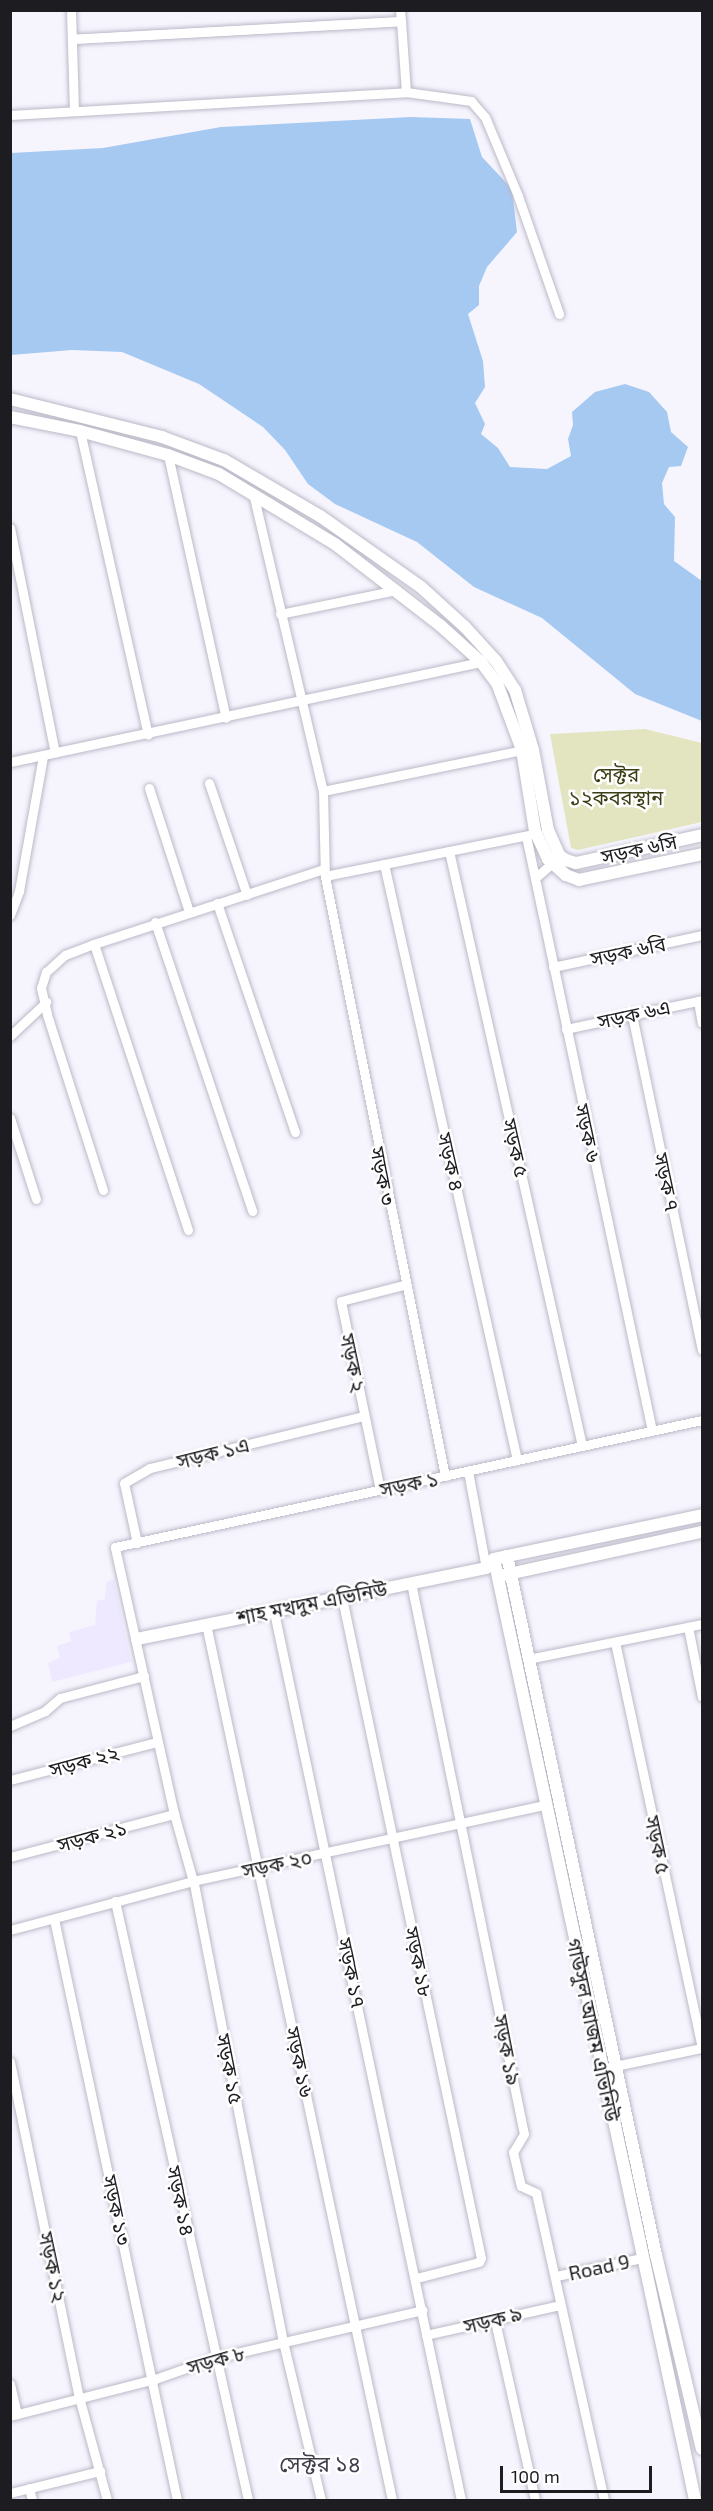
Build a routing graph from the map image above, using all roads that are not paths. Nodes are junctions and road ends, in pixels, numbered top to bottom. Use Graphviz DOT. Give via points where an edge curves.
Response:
graph roads {
  1 [pos="70,10"];
  2 [pos="400,10"];
  3 [pos="131,36"];
  4 [pos="73,39"];
  5 [pos="406,92"];
  6 [pos="74,111"];
  7 [pos="10,115"];
  8 [pos="559,314"];
  9 [pos="10,399"];
  10 [pos="10,417"];
  11 [pos="80,430"];
  12 [pos="168,455"];
  13 [pos="253,492"];
  14 [pos="10,528"];
  15 [pos="13,550"];
  16 [pos="397,590"];
  17 [pos="280,615"];
  18 [pos="481,662"];
  19 [pos="302,703"];
  20 [pos="226,718"];
  21 [pos="148,734"];
  22 [pos="522,750"];
  23 [pos="55,753"];
  24 [pos="43,756"];
  25 [pos="10,762"];
  26 [pos="209,783"];
  27 [pos="149,788"];
  28 [pos="323,791"];
  29 [pos="531,835"];
  30 [pos="702,835"];
  31 [pos="449,851"];
  32 [pos="702,854"];
  33 [pos="384,864"];
  34 [pos="564,864"];
  35 [pos="325,873"];
  36 [pos="534,878"];
  37 [pos="247,895"];
  38 [pos="217,903"];
  39 [pos="189,912"];
  40 [pos="10,915"];
  41 [pos="155,922"];
  42 [pos="702,935"];
  43 [pos="94,944"];
  44 [pos="553,967"];
  45 [pos="700,1001"];
  46 [pos="46,1002"];
  47 [pos="632,1015"];
  48 [pos="702,1023"];
  49 [pos="566,1029"];
  50 [pos="10,1036"];
  51 [pos="10,1118"];
  52 [pos="295,1132"];
  53 [pos="103,1190"];
  54 [pos="36,1199"];
  55 [pos="252,1211"];
  56 [pos="188,1230"];
  57 [pos="404,1285"];
  58 [pos="702,1350"];
  59 [pos="364,1416"];
  60 [pos="702,1420"];
  61 [pos="652,1431"];
  62 [pos="582,1446"];
  63 [pos="517,1460"];
  64 [pos="468,1471"];
  65 [pos="445,1476"];
  66 [pos="380,1490"];
  67 [pos="697,1516"];
  68 [pos="699,1533"];
  69 [pos="137,1543"];
  70 [pos="115,1547"];
  71 [pos="507,1556"];
  72 [pos="490,1564"];
  73 [pos="510,1574"];
  74 [pos="497,1576"];
  75 [pos="411,1583"];
  76 [pos="342,1598"];
  77 [pos="274,1612"];
  78 [pos="206,1624"];
  79 [pos="702,1624"];
  80 [pos="688,1627"];
  81 [pos="137,1639"];
  82 [pos="615,1642"];
  83 [pos="528,1659"];
  84 [pos="144,1676"];
  85 [pos="702,1697"];
  86 [pos="10,1725"];
  87 [pos="158,1742"];
  88 [pos="10,1780"];
  89 [pos="545,1804"];
  90 [pos="174,1814"];
  91 [pos="462,1825"];
  92 [pos="393,1840"];
  93 [pos="326,1852"];
  94 [pos="10,1857"];
  95 [pos="260,1868"];
  96 [pos="193,1881"];
  97 [pos="115,1901"];
  98 [pos="54,1919"];
  99 [pos="10,1930"];
  100 [pos="698,2004"];
  101 [pos="702,2048"];
  102 [pos="10,2062"];
  103 [pos="615,2066"];
  104 [pos="602,2069"];
  105 [pos="642,2258"];
  106 [pos="556,2276"];
  107 [pos="416,2278"];
  108 [pos="560,2305"];
  109 [pos="423,2310"];
  110 [pos="495,2321"];
  111 [pos="354,2326"];
  112 [pos="426,2335"];
  113 [pos="283,2342"];
  114 [pos="215,2358"];
  115 [pos="154,2379"];
  116 [pos="10,2384"];
  117 [pos="79,2397"];
  118 [pos="14,2415"];
  119 [pos="702,2449"];
  120 [pos="100,2471"];
  121 [pos="29,2488"];
  122 [pos="10,2493"];
  123 [pos="32,2500"];
  124 [pos="107,2500"];
  125 [pos="177,2500"];
  126 [pos="248,2500"];
  127 [pos="321,2500"];
  128 [pos="392,2500"];
  129 [pos="461,2500"];
  130 [pos="535,2500"];
  131 [pos="604,2500"];
  132 [pos="695,2500"];
  1 -- 4 [label="street"];
  2 -- 3 [label="street" via="401,21"];
  3 -- 4 [label="street"];
  3 -- 5 [label="street" via="401,21"];
  4 -- 6 [label="street"];
  5 -- 6 [label="street"];
  5 -- 8 [label="street" via="442,94 479,106 518,196"];
  6 -- 7 [label="street"];
  9 -- 34 [label="street" via="162,436 224,460 294,499 421,587 496,661 514,690 533,750 548,830"];
  10 -- 11 [label="street"];
  11 -- 12 [label="street"];
  11 -- 21 [label="street"];
  12 -- 13 [label="street"];
  12 -- 20 [label="street"];
  13 -- 16 [label="street" via="335,544"];
  13 -- 17 [label="street, সড়ক ৩"];
  14 -- 15 [label="street"];
  15 -- 23 [label="street"];
  16 -- 17 [label="street"];
  16 -- 18 [label="street"];
  17 -- 19 [label="street, সড়ক ৩"];
  18 -- 19 [label="street"];
  18 -- 22 [label="street" via="497,683"];
  19 -- 20 [label="street"];
  19 -- 28 [label="street, সড়ক ৩"];
  20 -- 21 [label="street"];
  21 -- 23 [label="street"];
  22 -- 28 [label="street"];
  22 -- 29 [label="street"];
  23 -- 24 [label="street"];
  24 -- 25 [label="street"];
  24 -- 40 [label="street" via="19,891"];
  26 -- 37 [label="street"];
  27 -- 39 [label="street"];
  28 -- 35 [label="street, সড়ক ৩"];
  29 -- 31 [label="street"];
  29 -- 34 [label="street"];
  29 -- 36 [label="street, সড়ক ৬"];
  30 -- 34 [label="street, সড়ক ৬সি"];
  31 -- 33 [label="street"];
  31 -- 62 [label="street, সড়ক ৫"];
  32 -- 34 [label="street, সড়ক ৬সি" via="579,880"];
  33 -- 35 [label="street"];
  33 -- 63 [label="street, সড়ক ৪"];
  34 -- 36 [label="street"];
  35 -- 37 [label="street"];
  35 -- 57 [label="street, সড়ক ৩"];
  36 -- 44 [label="street, সড়ক ৬"];
  37 -- 38 [label="street"];
  38 -- 39 [label="street"];
  38 -- 52 [label="street"];
  39 -- 41 [label="street"];
  41 -- 43 [label="street"];
  41 -- 55 [label="street"];
  42 -- 44 [label="street, সড়ক ৬বি"];
  43 -- 46 [label="street" via="65,955 46,972 41,988"];
  43 -- 56 [label="street"];
  44 -- 49 [label="street, সড়ক ৬"];
  45 -- 47 [label="street, সড়ক ৬এ"];
  45 -- 48 [label="street"];
  46 -- 50 [label="street"];
  46 -- 53 [label="street"];
  47 -- 49 [label="street, সড়ক ৬এ"];
  47 -- 58 [label="street, সড়ক ৭"];
  49 -- 61 [label="street, সড়ক ৬"];
  51 -- 54 [label="street"];
  57 -- 59 [label="street, সড়ক ২" via="340,1301"];
  57 -- 65 [label="street, সড়ক ৩"];
  59 -- 66 [label="street, সড়ক ২"];
  59 -- 69 [label="street, সড়ক ১এ" via="150,1468 124,1483"];
  60 -- 61 [label="street, সড়ক ১"];
  61 -- 62 [label="street, সড়ক ১"];
  62 -- 63 [label="street, সড়ক ১"];
  63 -- 64 [label="street, সড়ক ১"];
  64 -- 65 [label="street, সড়ক ১"];
  64 -- 72 [label="street"];
  65 -- 66 [label="street, সড়ক ১"];
  66 -- 69 [label="street, সড়ক ১"];
  67 -- 68 [label="street"];
  67 -- 71 [label="street, শাহ মখদুম এভিনিউ"];
  68 -- 73 [label="street"];
  69 -- 70 [label="street, সড়ক ১"];
  70 -- 81 [label="street, সড়ক ১৫"];
  71 -- 72 [label="street, শাহ মখদুম এভিনিউ"];
  71 -- 73 [label="street, গাউসুল আজম এভিনিউ"];
  72 -- 74 [label="street, গাউসুল আজম এভিনিউ"];
  72 -- 75 [label="street, শাহ মখদুম এভিনিউ"];
  73 -- 74 [label="street"];
  73 -- 83 [label="street, গাউসুল আজম এভিনিউ"];
  74 -- 89 [label="street, গাউসুল আজম এভিনিউ"];
  75 -- 76 [label="street, শাহ মখদুম এভিনিউ"];
  75 -- 91 [label="street, সড়ক ১৯"];
  76 -- 77 [label="street, শাহ মখদুম এভিনিউ"];
  76 -- 92 [label="street, সড়ক ১৮"];
  77 -- 78 [label="street, শাহ মখদুম এভিনিউ"];
  77 -- 93 [label="street, সড়ক ১৭"];
  78 -- 81 [label="street, শাহ মখদুম এভিনিউ"];
  78 -- 95 [label="street, সড়ক ১৬"];
  79 -- 80 [label="street"];
  80 -- 82 [label="street"];
  80 -- 85 [label="street"];
  81 -- 84 [label="street, সড়ক ১৫"];
  82 -- 83 [label="street"];
  82 -- 100 [label="street, সড়ক ৫"];
  83 -- 103 [label="street, গাউসুল আজম এভিনিউ"];
  84 -- 86 [label="street" via="60,1698 45,1711"];
  84 -- 87 [label="street, সড়ক ১৫"];
  87 -- 88 [label="street, সড়ক ২২"];
  87 -- 90 [label="street, সড়ক ১৫"];
  89 -- 91 [label="street, সড়ক ২০"];
  89 -- 104 [label="street, গাউসুল আজম এভিনিউ"];
  90 -- 94 [label="street, সড়ক ২১"];
  90 -- 96 [label="street, সড়ক ১৫"];
  91 -- 92 [label="street, সড়ক ২০"];
  91 -- 106 [label="street, সড়ক ১৯" via="524,2134 513,2152 520,2186 537,2193"];
  92 -- 93 [label="street, সড়ক ২০"];
  92 -- 107 [label="street, সড়ক ১৮" via="481,2258 479,2262"];
  93 -- 95 [label="street, সড়ক ২০"];
  93 -- 107 [label="street, সড়ক ১৭"];
  95 -- 96 [label="street, সড়ক ২০"];
  95 -- 111 [label="street, সড়ক ১৬"];
  96 -- 97 [label="street, সড়ক ২০"];
  96 -- 113 [label="street, সড়ক ১৫"];
  97 -- 98 [label="street, সড়ক ২০"];
  97 -- 114 [label="street, সড়ক ১৪"];
  98 -- 99 [label="street, সড়ক ২০"];
  98 -- 115 [label="street, সড়ক ১৩"];
  100 -- 101 [label="street, সড়ক ৫"];
  101 -- 103 [label="street"];
  102 -- 117 [label="street, সড়ক ১২"];
  103 -- 104 [label="street"];
  103 -- 119 [label="street, গাউসুল আজম এভিনিউ"];
  104 -- 105 [label="street, গাউসুল আজম এভিনিউ"];
  105 -- 106 [label="street, Road 9"];
  105 -- 132 [label="street, গাউসুল আজম এভিনিউ"];
  106 -- 108 [label="street, সড়ক ১৯"];
  107 -- 109 [label="street, সড়ক ১৭"];
  108 -- 110 [label="street, সড়ক ৯"];
  108 -- 131 [label="street, সড়ক ১৯"];
  109 -- 111 [label="street, সড়ক ৮"];
  109 -- 112 [label="street, সড়ক ১৭"];
  110 -- 112 [label="street, সড়ক ৯"];
  110 -- 130 [label="street"];
  111 -- 113 [label="street, সড়ক ৮"];
  111 -- 128 [label="street, সড়ক ১৬"];
  112 -- 129 [label="street, সড়ক ১৭"];
  113 -- 114 [label="street, সড়ক ৮"];
  113 -- 127 [label="street, সড়ক ১৫"];
  114 -- 115 [label="street, সড়ক ৮"];
  114 -- 126 [label="street, সড়ক ১৪"];
  115 -- 117 [label="street, সড়ক ৮"];
  115 -- 125 [label="street, সড়ক ১৩"];
  116 -- 118 [label="street"];
  117 -- 118 [label="street, সড়ক ৮"];
  117 -- 120 [label="street, সড়ক ১২"];
  120 -- 121 [label="street"];
  120 -- 124 [label="street, সড়ক ১২"];
  121 -- 122 [label="street"];
  121 -- 123 [label="street"];
}
